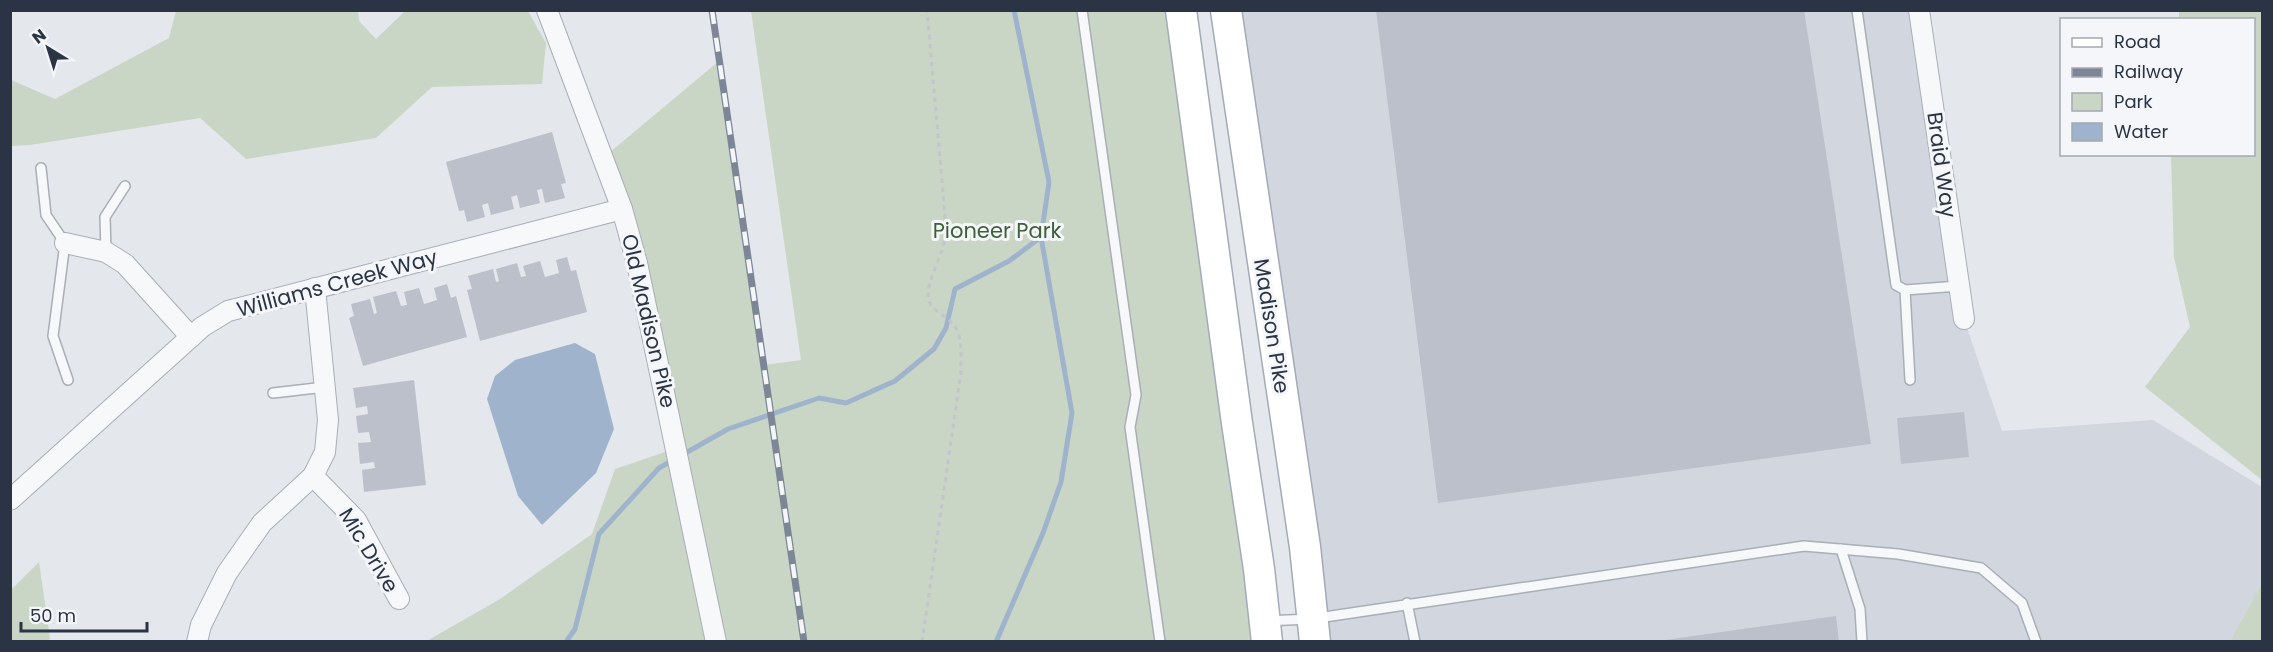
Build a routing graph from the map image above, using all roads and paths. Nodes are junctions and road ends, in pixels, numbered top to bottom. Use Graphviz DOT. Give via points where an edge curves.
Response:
graph roads {
  1 [pos="548,10"];
  2 [pos="927,10"];
  3 [pos="1082,10"];
  4 [pos="1181,10"];
  5 [pos="1226,10"];
  6 [pos="1857,10"];
  7 [pos="1919,10"];
  8 [pos="41,168"];
  9 [pos="125,186"];
  10 [pos="622,209"];
  11 [pos="65,243"];
  12 [pos="106,252"];
  13 [pos="1959,286"];
  14 [pos="315,288"];
  15 [pos="1905,290"];
  16 [pos="1964,319"];
  17 [pos="191,337"];
  18 [pos="68,380"];
  19 [pos="1910,380"];
  20 [pos="325,387"];
  21 [pos="273,393"];
  22 [pos="313,476"];
  23 [pos="10,500"];
  24 [pos="1841,549"];
  25 [pos="399,599"];
  26 [pos="1407,603"];
  27 [pos="1313,630"];
  28 [pos="1266,631"];
  29 [pos="197,642"];
  30 [pos="716,642"];
  31 [pos="922,642"];
  32 [pos="1160,642"];
  33 [pos="1415,642"];
  34 [pos="1862,642"];
  35 [pos="2036,642"];
  1 -- 10 [label="street, Old Madison Pike"];
  2 -- 31 [label="path" via="945,215 944,243 928,298 953,324 960,338 961,372"];
  3 -- 32 [label="lane" via="1136,395 1130,427"];
  4 -- 28 [label="main road"];
  5 -- 27 [label="main road, Madison Pike" via="1305,547"];
  6 -- 15 [label="lane" via="1896,285"];
  7 -- 13 [label="street, Braid Way"];
  8 -- 11 [label="lane" via="46,214"];
  9 -- 12 [label="lane" via="105,217"];
  10 -- 14 [label="street, Williams Creek Way"];
  10 -- 30 [label="street, Old Madison Pike" via="652,329"];
  11 -- 12 [label="street"];
  11 -- 18 [label="lane" via="53,336"];
  12 -- 17 [label="street" via="125,264"];
  13 -- 15 [label="lane"];
  13 -- 16 [label="street, Braid Way"];
  14 -- 17 [label="street, Williams Creek Way" via="228,311"];
  14 -- 20 [label="street"];
  15 -- 19 [label="lane"];
  17 -- 23 [label="street, Williams Creek Way"];
  20 -- 21 [label="lane"];
  20 -- 22 [label="street" via="325,452"];
  22 -- 25 [label="street, Mic Drive" via="356,520"];
  22 -- 29 [label="street" via="262,523 227,573 201,625"];
  24 -- 26 [label="lane" via="1804,546"];
  24 -- 34 [label="lane" via="1860,609"];
  24 -- 35 [label="lane" via="1981,568 2022,603"];
  26 -- 27 [label="lane"];
  26 -- 33 [label="lane"];
  27 -- 28 [label="lane"];
}
